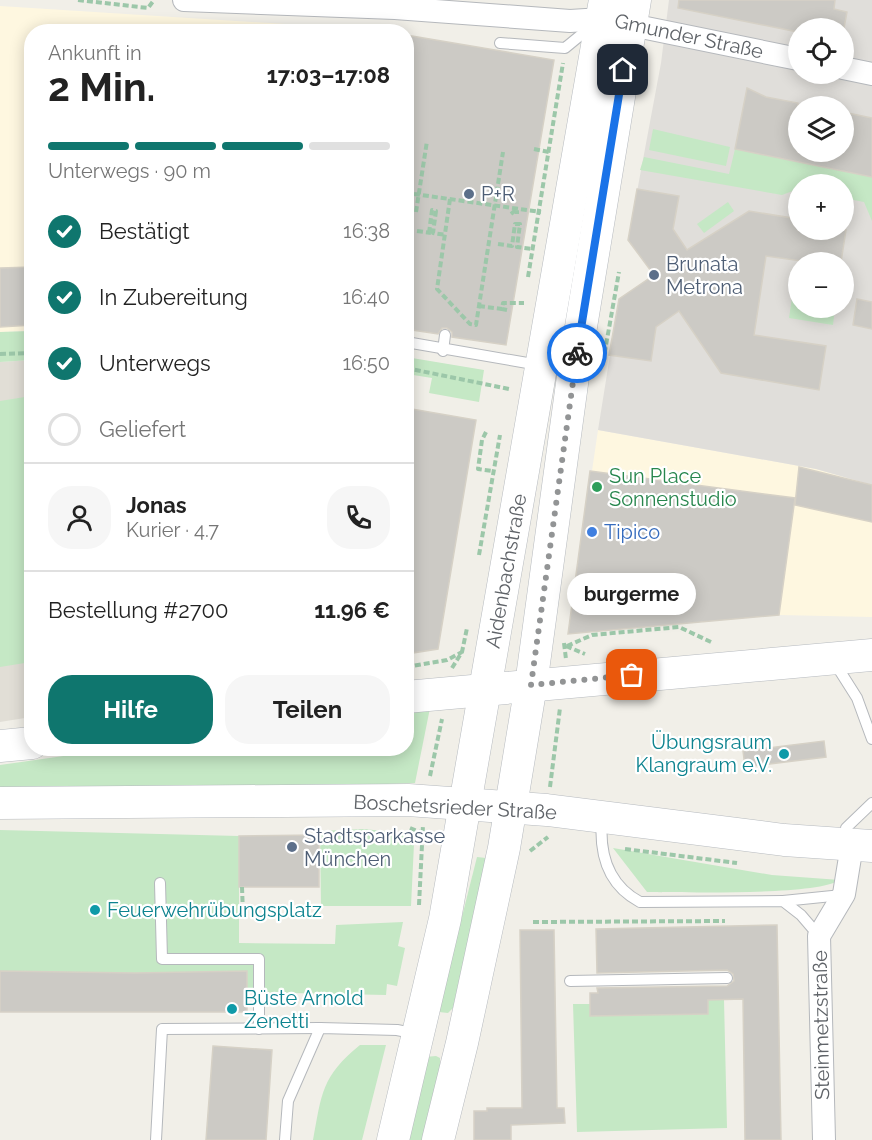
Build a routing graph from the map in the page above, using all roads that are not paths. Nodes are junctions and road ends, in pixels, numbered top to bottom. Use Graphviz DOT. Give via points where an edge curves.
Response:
graph roads {
  1 [pos="184,0"];
  2 [pos="618,11"];
  3 [pos="500,43"];
  4 [pos="788,56"];
  5 [pos="854,70"];
  6 [pos="872,74"];
  7 [pos="445,335"];
  8 [pos="414,344"];
  9 [pos="443,351"];
  10 [pos="527,363"];
  11 [pos="574,369"];
  12 [pos="872,655"];
  13 [pos="838,668"];
  14 [pos="531,685"];
  15 [pos="486,689"];
  16 [pos="414,696"];
  17 [pos="872,739"];
  18 [pos="24,743"];
  19 [pos="0,746"];
  20 [pos="0,803"];
  21 [pos="872,803"];
  22 [pos="466,804"];
  23 [pos="510,808"];
  24 [pos="602,816"];
  25 [pos="857,840"];
  26 [pos="160,883"];
  27 [pos="844,894"];
  28 [pos="783,901"];
  29 [pos="819,936"];
  30 [pos="727,978"];
  31 [pos="570,981"];
  32 [pos="320,1028"];
  33 [pos="259,1029"];
  34 [pos="419,1034"];
  35 [pos="462,1042"];
  36 [pos="156,1140"];
  37 [pos="285,1140"];
  38 [pos="393,1140"];
  39 [pos="438,1140"];
  40 [pos="824,1140"];
  1 -- 2 [label="street, Gmunder Straße" via="395,8 570,21"];
  2 -- 3 [label="lane" via="565,48"];
  2 -- 4 [label="street, Gmunder Straße"];
  2 -- 10 [label="main road, Aidenbachstraße"];
  2 -- 11 [label="main road, Aidenbachstraße"];
  5 -- 6 [label="street"];
  7 -- 9 [label="lane"];
  8 -- 9 [label="lane"];
  9 -- 10 [label="lane"];
  10 -- 11 [label="main road"];
  10 -- 15 [label="main road, Aidenbachstraße"];
  11 -- 14 [label="main road, Aidenbachstraße"];
  12 -- 14 [label="main road"];
  13 -- 17 [label="lane" via="857,698"];
  14 -- 15 [label="main road"];
  14 -- 23 [label="main road, Aidenbachstraße"];
  15 -- 16 [label="main road"];
  15 -- 22 [label="main road, Aidenbachstraße"];
  18 -- 19 [label="main road"];
  20 -- 22 [label="main road, Boschetsrieder Straße"];
  21 -- 25 [label="lane"];
  22 -- 23 [label="main road, Boschetsrieder Straße"];
  22 -- 34 [label="main road, Aidenbachstraße"];
  23 -- 24 [label="main road, Boschetsrieder Straße"];
  23 -- 35 [label="main road, Aidenbachstraße"];
  24 -- 25 [label="main road, Boschetsrieder Straße" via="784,840"];
  24 -- 28 [label="lane" via="603,859 629,896 640,902"];
  25 -- 27 [label="street, Steinmetzstraße"];
  26 -- 33 [label="lane" via="162,959 259,959"];
  27 -- 28 [label="lane"];
  27 -- 29 [label="street, Steinmetzstraße"];
  28 -- 29 [label="lane"];
  29 -- 40 [label="street, Steinmetzstraße"];
  30 -- 31 [label="lane"];
  32 -- 33 [label="lane"];
  32 -- 34 [label="lane"];
  32 -- 37 [label="lane" via="288,1101"];
  33 -- 36 [label="lane" via="162,1029"];
  34 -- 35 [label="main road"];
  34 -- 38 [label="main road, Aidenbachstraße"];
  35 -- 39 [label="main road, Aidenbachstraße"];
}
